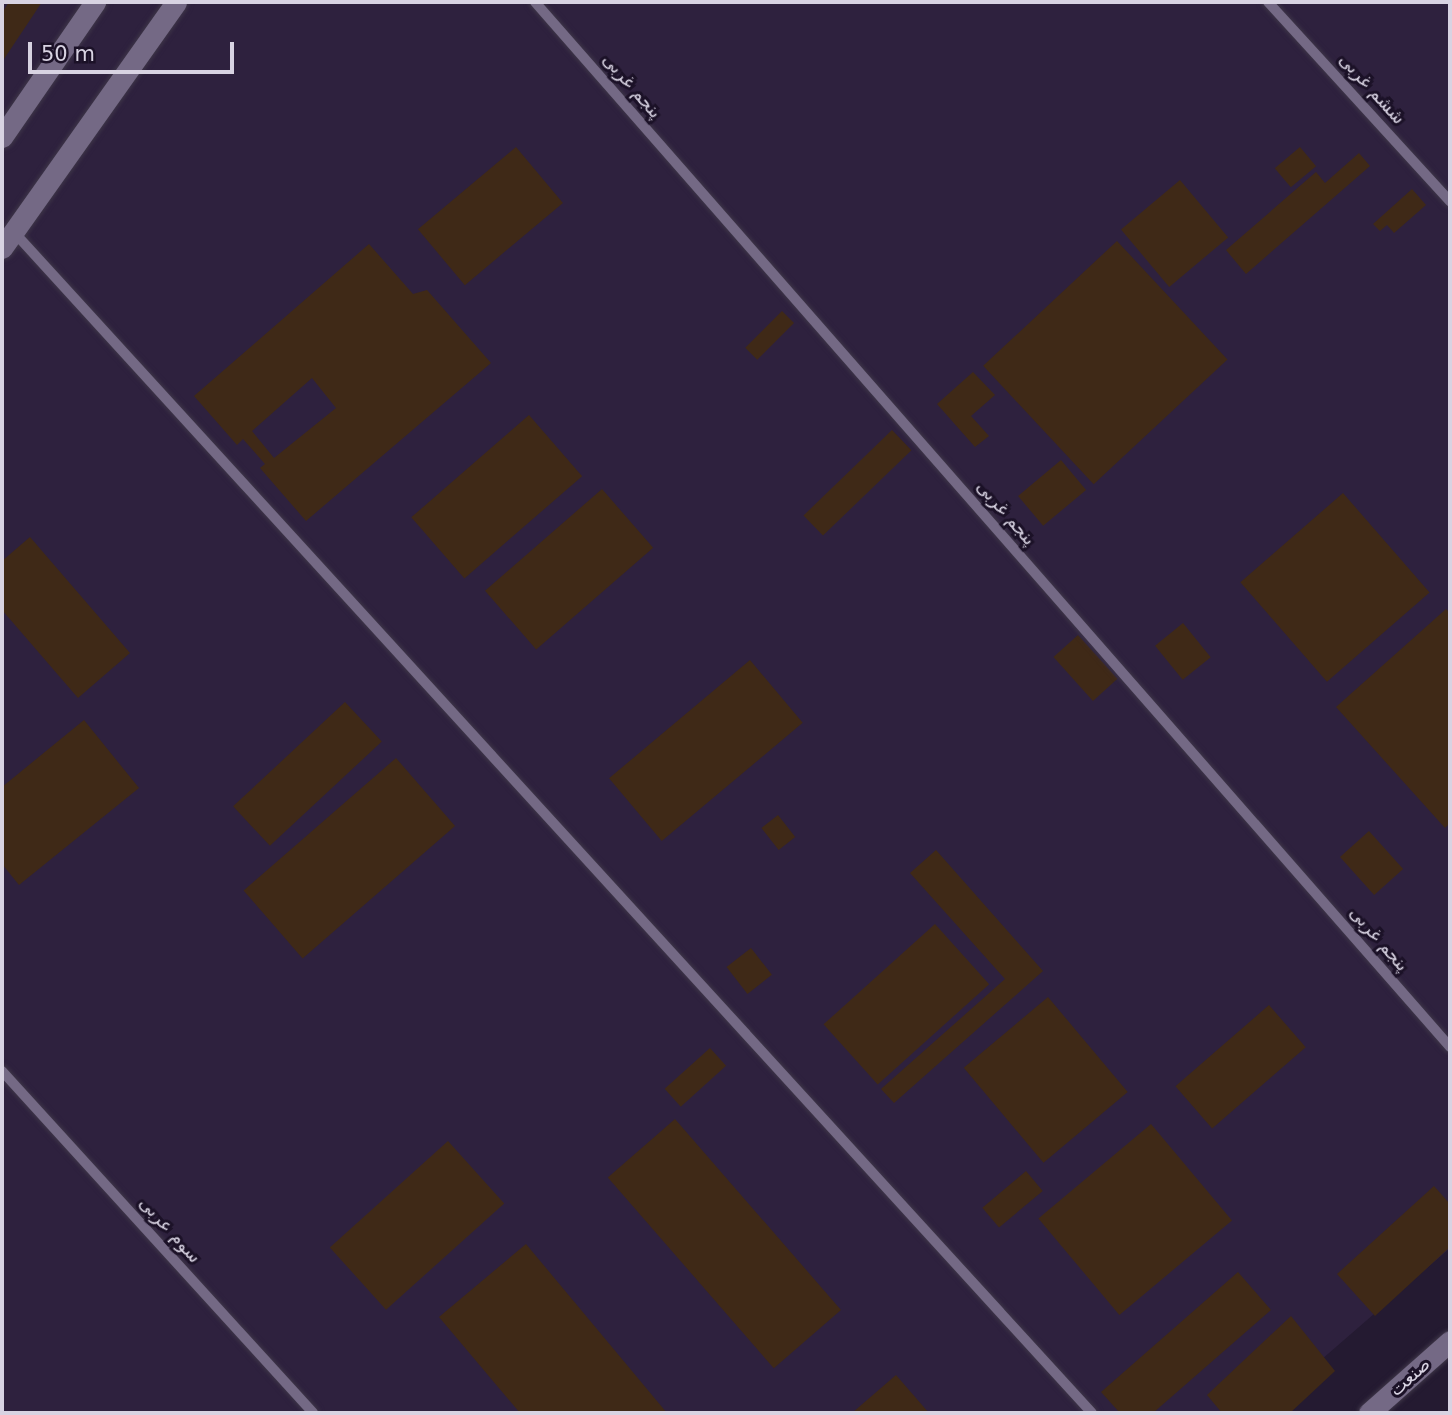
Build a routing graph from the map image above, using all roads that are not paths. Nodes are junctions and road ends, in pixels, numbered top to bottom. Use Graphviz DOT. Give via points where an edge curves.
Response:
graph roads {
  1 [pos="95,2"];
  2 [pos="176,2"];
  3 [pos="535,2"];
  4 [pos="1268,2"];
  5 [pos="2,137"];
  6 [pos="1450,201"];
  7 [pos="8,239"];
  8 [pos="1450,1047"];
  9 [pos="2,1071"];
  10 [pos="1450,1341"];
  11 [pos="313,1413"];
  12 [pos="1092,1413"];
  13 [pos="1369,1413"];
  1 -- 5 [label="main road"];
  2 -- 7 [label="main road"];
  3 -- 8 [label="lane, پنجم غربی"];
  4 -- 6 [label="lane, ششم غربی"];
  7 -- 12 [label="lane"];
  9 -- 11 [label="lane, سوم عربی"];
  10 -- 13 [label="main road, صنعت"];
}
